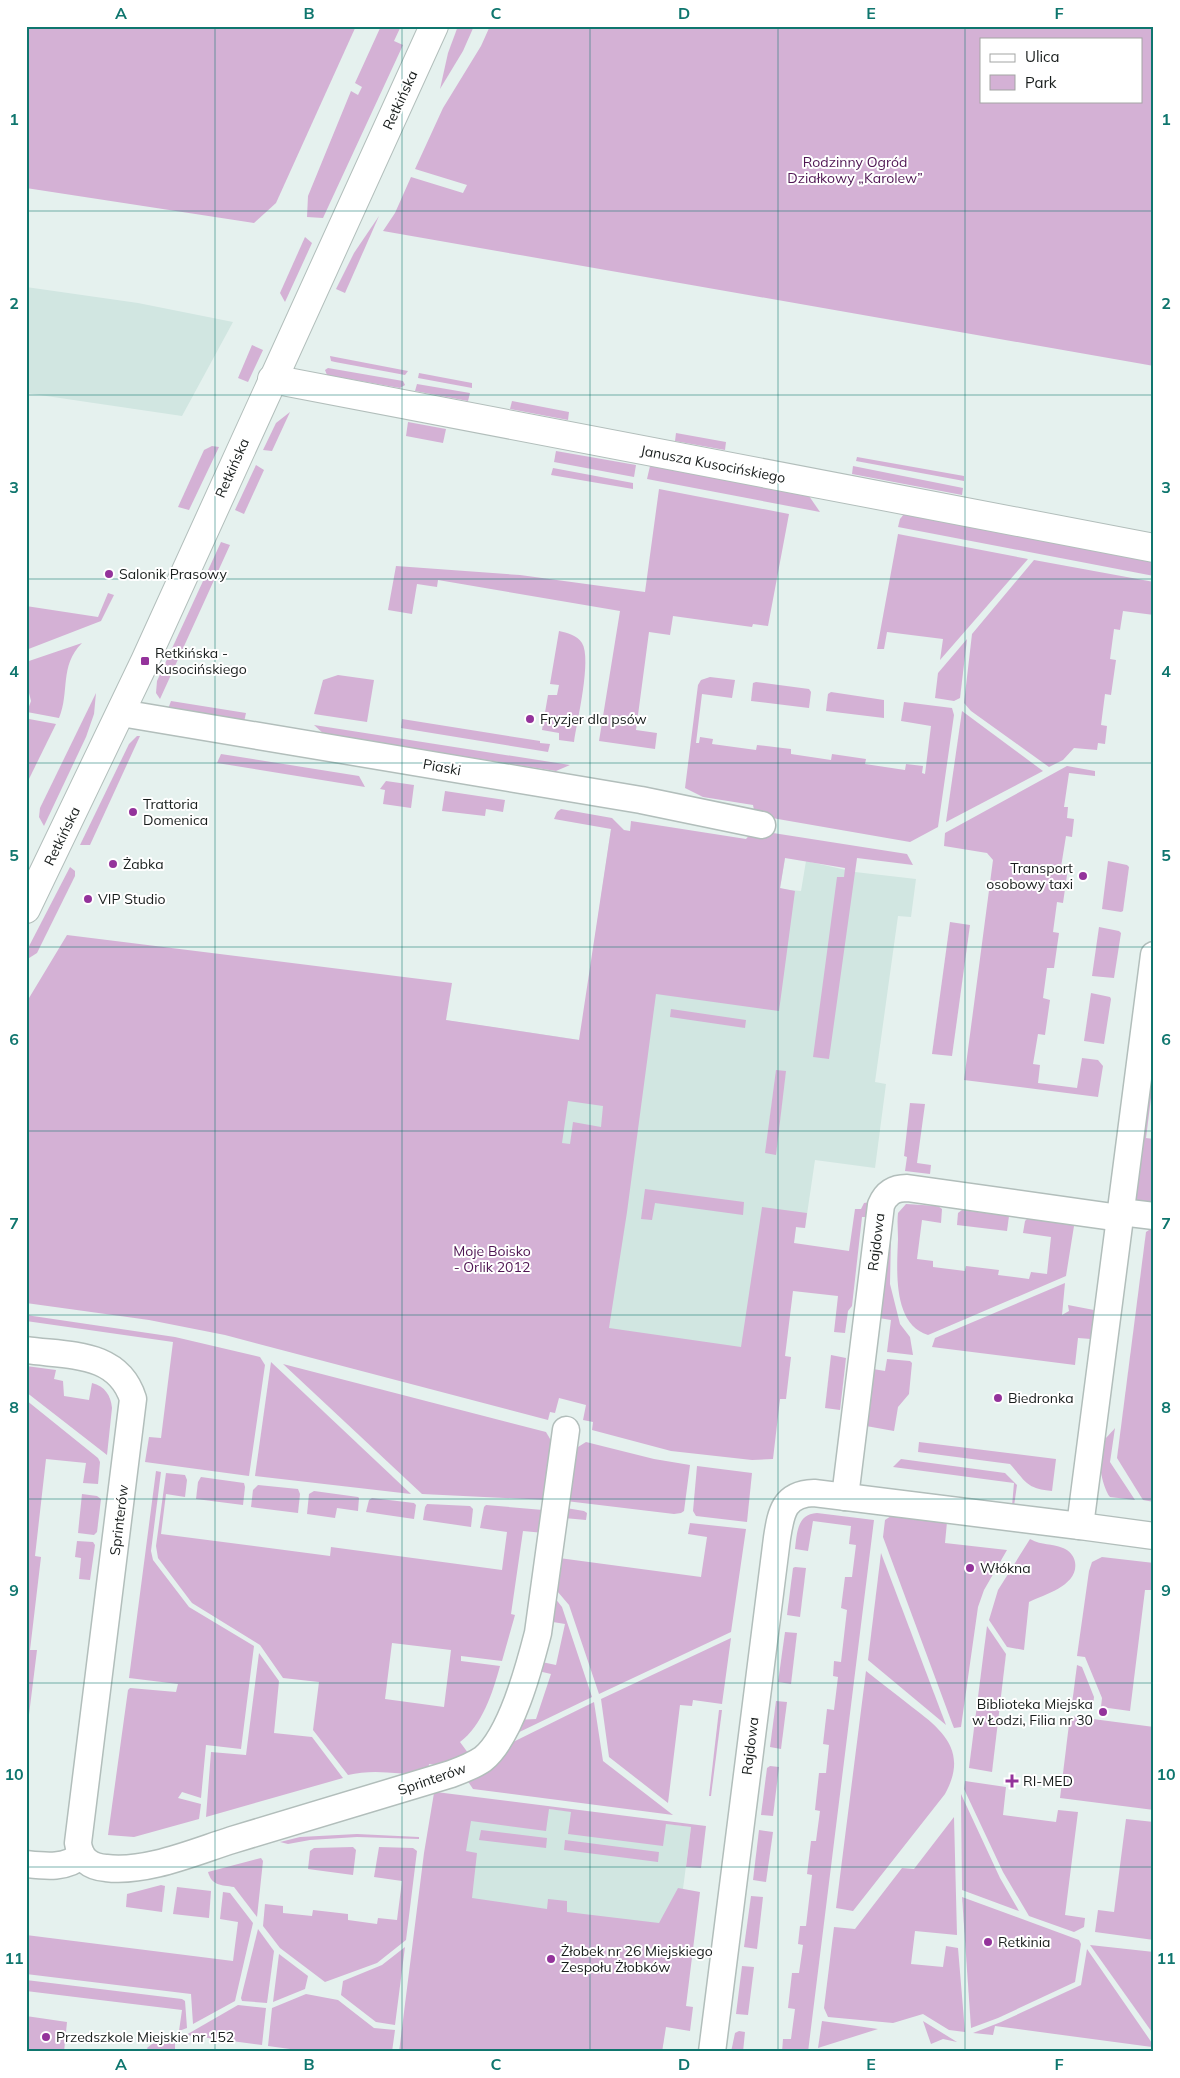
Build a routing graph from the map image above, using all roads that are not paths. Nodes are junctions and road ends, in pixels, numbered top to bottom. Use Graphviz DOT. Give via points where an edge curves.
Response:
graph roads {
  1 [pos="434,26"];
  2 [pos="272,379"];
  3 [pos="1154,548"];
  4 [pos="121,713"];
  5 [pos="762,825"];
  6 [pos="26,908"];
  7 [pos="1154,955"];
  8 [pos="1149,1024"];
  9 [pos="1120,1215"];
  10 [pos="1154,1216"];
  11 [pos="26,1350"];
  12 [pos="566,1430"];
  13 [pos="845,1497"];
  14 [pos="1080,1526"];
  15 [pos="1154,1536"];
  16 [pos="81,1856"];
  17 [pos="26,1864"];
  18 [pos="712,2052"];
  1 -- 2 [label="street, Retkińska"];
  2 -- 3 [label="street, Janusza Kusocińskiego"];
  2 -- 4 [label="street, Retkińska"];
  4 -- 5 [label="street, Piaski" via="678,806"];
  4 -- 6 [label="street, Retkińska"];
  7 -- 8 [label="street"];
  8 -- 9 [label="street"];
  9 -- 10 [label="street, Rajdowa"];
  9 -- 13 [label="street, Rajdowa" via="907,1188 889,1193 881,1205"];
  9 -- 14 [label="street"];
  11 -- 16 [label="street, Sprinterów" via="104,1362 121,1375 133,1399 78,1843"];
  12 -- 16 [label="street, Sprinterów" via="538,1633 509,1721 484,1758 451,1774 148,1866 107,1869 90,1864"];
  13 -- 14 [label="street, Rajdowa"];
  13 -- 18 [label="street, Rajdowa" via="802,1494 788,1503 780,1520"];
  14 -- 15 [label="street, Rajdowa"];
  16 -- 17 [label="street" via="55,1866"];
}
